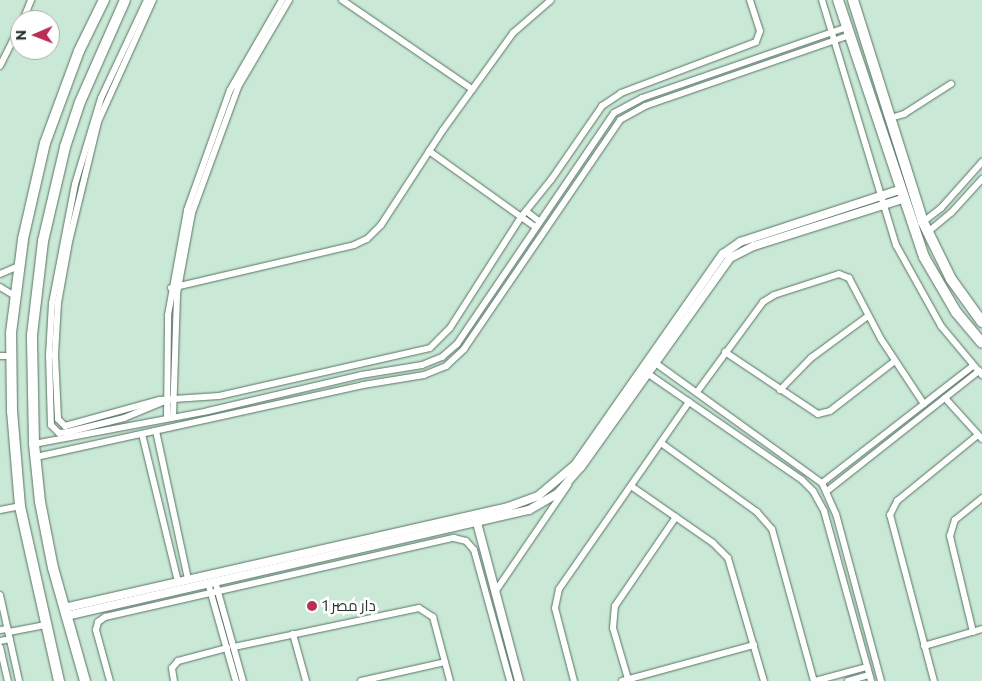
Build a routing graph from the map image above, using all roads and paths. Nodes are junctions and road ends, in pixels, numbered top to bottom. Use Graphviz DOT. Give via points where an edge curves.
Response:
graph roads {
  1 [pos="104,0"];
  2 [pos="125,0"];
  3 [pos="146,0"];
  4 [pos="153,0"];
  5 [pos="282,0"];
  6 [pos="289,0"];
  7 [pos="342,0"];
  8 [pos="551,0"];
  9 [pos="750,0"];
  10 [pos="822,0"];
  11 [pos="838,0"];
  12 [pos="853,0"];
  13 [pos="848,31"];
  14 [pos="832,32"];
  15 [pos="835,41"];
  16 [pos="10,46"];
  17 [pos="0,66"];
  18 [pos="951,84"];
  19 [pos="472,90"];
  20 [pos="891,118"];
  21 [pos="428,151"];
  22 [pos="982,162"];
  23 [pos="982,179"];
  24 [pos="901,194"];
  25 [pos="880,196"];
  26 [pos="882,205"];
  27 [pos="523,214"];
  28 [pos="924,222"];
  29 [pos="537,224"];
  30 [pos="928,232"];
  31 [pos="19,266"];
  32 [pos="0,274"];
  33 [pos="178,284"];
  34 [pos="0,287"];
  35 [pos="171,288"];
  36 [pos="15,296"];
  37 [pos="868,316"];
  38 [pos="982,322"];
  39 [pos="673,328"];
  40 [pos="982,343"];
  41 [pos="725,352"];
  42 [pos="0,356"];
  43 [pos="11,356"];
  44 [pos="895,361"];
  45 [pos="654,362"];
  46 [pos="973,366"];
  47 [pos="647,373"];
  48 [pos="980,373"];
  49 [pos="780,390"];
  50 [pos="697,392"];
  51 [pos="945,398"];
  52 [pos="170,400"];
  53 [pos="689,402"];
  54 [pos="924,404"];
  55 [pos="196,413"];
  56 [pos="170,418"];
  57 [pos="198,422"];
  58 [pos="60,424"];
  59 [pos="133,426"];
  60 [pos="56,431"];
  61 [pos="156,431"];
  62 [pos="142,434"];
  63 [pos="134,435"];
  64 [pos="980,437"];
  65 [pos="661,443"];
  66 [pos="34,444"];
  67 [pos="36,457"];
  68 [pos="571,481"];
  69 [pos="822,483"];
  70 [pos="631,486"];
  71 [pos="827,491"];
  72 [pos="982,498"];
  73 [pos="20,506"];
  74 [pos="0,510"];
  75 [pos="475,515"];
  76 [pos="676,517"];
  77 [pos="477,523"];
  78 [pos="188,579"];
  79 [pos="178,582"];
  80 [pos="212,582"];
  81 [pos="495,592"];
  82 [pos="215,593"];
  83 [pos="0,594"];
  84 [pos="65,612"];
  85 [pos="45,625"];
  86 [pos="0,630"];
  87 [pos="982,630"];
  88 [pos="973,632"];
  89 [pos="9,633"];
  90 [pos="293,634"];
  91 [pos="0,641"];
  92 [pos="754,645"];
  93 [pos="924,646"];
  94 [pos="0,647"];
  95 [pos="230,648"];
  96 [pos="445,662"];
  97 [pos="867,667"];
  98 [pos="870,678"];
  99 [pos="625,680"];
  100 [pos="8,681"];
  101 [pos="20,681"];
  102 [pos="59,681"];
  103 [pos="85,681"];
  104 [pos="110,681"];
  105 [pos="174,681"];
  106 [pos="236,681"];
  107 [pos="243,681"];
  108 [pos="306,681"];
  109 [pos="361,681"];
  110 [pos="450,681"];
  111 [pos="510,681"];
  112 [pos="519,681"];
  113 [pos="574,681"];
  114 [pos="764,681"];
  115 [pos="814,681"];
  116 [pos="848,681"];
  117 [pos="881,681"];
  118 [pos="934,681"];
  1 -- 31 [label="main road" via="75,60 45,143 32,191"];
  2 -- 66 [label="main road" via="80,102 43,241 32,335"];
  3 -- 60 [label="street" via="92,121 62,242 50,328 50,420"];
  4 -- 58 [label="street" via="106,99 85,168 58,303 55,355"];
  5 -- 35 [label="street" via="235,79 202,161 183,224"];
  6 -- 33 [label="street" via="244,74 228,112 192,213"];
  7 -- 19 [label="street"];
  8 -- 19 [label="street" via="513,33"];
  9 -- 27 [label="street" via="760,30 756,42 621,93 608,101"];
  10 -- 14 [label="street"];
  11 -- 13 [label="main road"];
  12 -- 20 [label="main road"];
  13 -- 14 [label="street"];
  13 -- 15 [label="street"];
  13 -- 24 [label="main road"];
  14 -- 15 [label="street"];
  14 -- 29 [label="street" via="622,106 606,121"];
  15 -- 25 [label="street"];
  15 -- 57 [label="street" via="645,106 620,120 464,349 446,366 424,375"];
  16 -- 17 [label="street"];
  18 -- 20 [label="street" via="904,114"];
  19 -- 21 [label="street"];
  20 -- 28 [label="main road"];
  21 -- 27 [label="street"];
  21 -- 33 [label="street" via="381,225 361,242"];
  22 -- 28 [label="street"];
  23 -- 30 [label="street" via="951,213"];
  24 -- 25 [label="street"];
  24 -- 26 [label="street"];
  24 -- 40 [label="main road" via="939,285"];
  25 -- 26 [label="street"];
  25 -- 39 [label="street" via="731,247 716,261"];
  26 -- 39 [label="street" via="737,253 724,264"];
  26 -- 46 [label="street" via="916,287 940,326"];
  27 -- 29 [label="street"];
  27 -- 52 [label="street" via="474,294 443,337 430,348 228,394"];
  28 -- 30 [label="main road"];
  29 -- 55 [label="street" via="457,344 442,358"];
  30 -- 38 [label="main road" via="951,279"];
  31 -- 32 [label="street"];
  31 -- 36 [label="main road"];
  33 -- 35 [label="street"];
  33 -- 52 [label="street"];
  34 -- 36 [label="street"];
  35 -- 52 [label="street"];
  36 -- 43 [label="main road"];
  37 -- 41 [label="street" via="849,278 839,274 768,298 756,309"];
  37 -- 44 [label="street"];
  37 -- 49 [label="street" via="817,353"];
  39 -- 45 [label="street"];
  39 -- 75 [label="street" via="564,477 524,503"];
  41 -- 49 [label="street"];
  41 -- 50 [label="street"];
  42 -- 43 [label="street"];
  43 -- 73 [label="main road"];
  44 -- 49 [label="street" via="826,413 814,413"];
  44 -- 54 [label="street"];
  45 -- 47 [label="street"];
  45 -- 50 [label="street"];
  46 -- 48 [label="street"];
  46 -- 54 [label="street"];
  47 -- 53 [label="street"];
  47 -- 68 [label="street"];
  48 -- 51 [label="street"];
  50 -- 69 [label="street"];
  51 -- 64 [label="street"];
  51 -- 71 [label="street"];
  52 -- 56 [label="street"];
  52 -- 58 [label="street" via="158,400 68,426"];
  52 -- 60 [label="street" via="110,422 68,432"];
  53 -- 65 [label="street"];
  53 -- 97 [label="street" via="802,480 817,497"];
  54 -- 69 [label="street"];
  55 -- 56 [label="street"];
  55 -- 57 [label="street"];
  56 -- 59 [label="street"];
  57 -- 61 [label="street"];
  58 -- 60 [label="street"];
  59 -- 63 [label="street"];
  59 -- 66 [label="street"];
  61 -- 62 [label="street"];
  61 -- 78 [label="street"];
  62 -- 63 [label="street"];
  62 -- 79 [label="street"];
  63 -- 67 [label="street"];
  64 -- 93 [label="street" via="897,501 891,510 891,527"];
  65 -- 70 [label="street"];
  65 -- 115 [label="street" via="757,512 772,529"];
  66 -- 67 [label="main road"];
  67 -- 84 [label="main road" via="44,519"];
  68 -- 77 [label="street" via="529,510"];
  68 -- 81 [label="street"];
  69 -- 71 [label="street"];
  70 -- 76 [label="street"];
  70 -- 113 [label="street" via="557,594 556,614"];
  71 -- 117 [label="street"];
  72 -- 88 [label="street" via="955,520 950,536"];
  73 -- 74 [label="street"];
  73 -- 85 [label="main road"];
  75 -- 77 [label="street"];
  75 -- 78 [label="street"];
  76 -- 92 [label="street" via="728,558"];
  76 -- 99 [label="street" via="615,606 613,628"];
  77 -- 80 [label="street"];
  77 -- 81 [label="street"];
  78 -- 79 [label="street"];
  79 -- 84 [label="street"];
  80 -- 82 [label="street"];
  80 -- 84 [label="street"];
  81 -- 112 [label="street"];
  82 -- 95 [label="street"];
  82 -- 104 [label="street" via="101,619 96,630"];
  82 -- 111 [label="street" via="461,538 474,550"];
  83 -- 89 [label="street"];
  84 -- 103 [label="main road"];
  85 -- 89 [label="street"];
  85 -- 102 [label="main road"];
  86 -- 89 [label="street"];
  87 -- 88 [label="street"];
  88 -- 93 [label="street"];
  89 -- 91 [label="street"];
  89 -- 101 [label="street"];
  90 -- 95 [label="street"];
  90 -- 96 [label="street" via="419,608 433,617"];
  90 -- 108 [label="street"];
  92 -- 99 [label="street"];
  92 -- 114 [label="street"];
  93 -- 118 [label="street"];
  94 -- 100 [label="street"];
  95 -- 105 [label="street" via="178,661 172,668"];
  95 -- 106 [label="street"];
  95 -- 107 [label="street"];
  96 -- 109 [label="street"];
  96 -- 110 [label="street"];
  97 -- 98 [label="street"];
  97 -- 115 [label="street"];
  98 -- 116 [label="street"];
}
